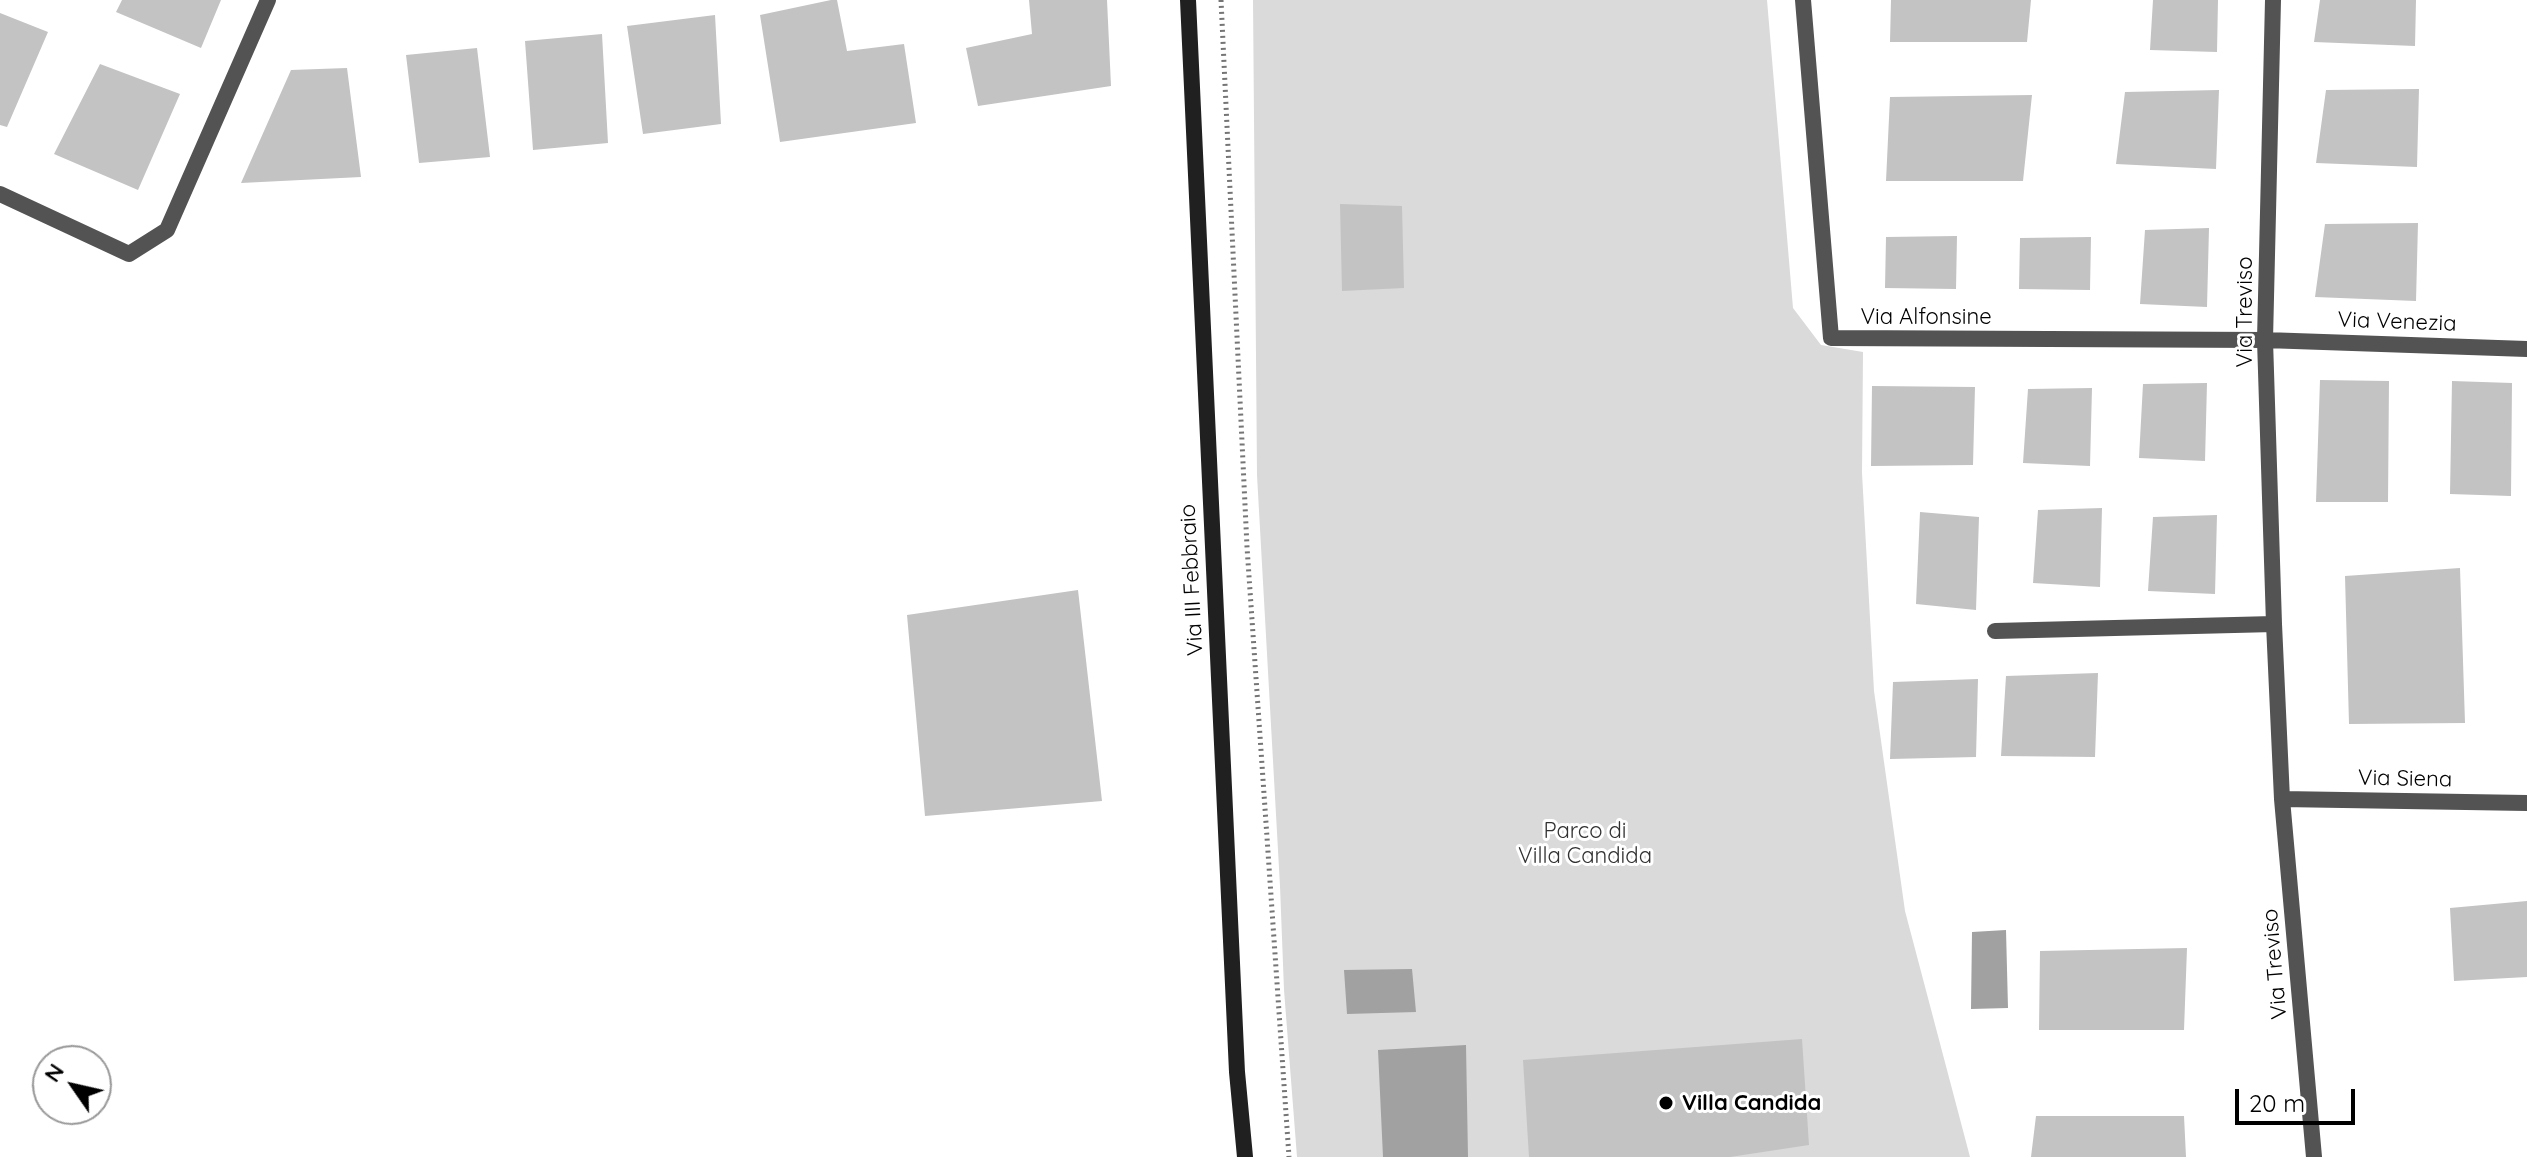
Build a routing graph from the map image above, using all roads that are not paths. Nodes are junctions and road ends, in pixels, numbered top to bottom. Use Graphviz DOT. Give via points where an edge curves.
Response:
graph roads {
  1 [pos="268,0"];
  2 [pos="1188,0"];
  3 [pos="1803,0"];
  4 [pos="2273,0"];
  5 [pos="0,194"];
  6 [pos="2265,340"];
  7 [pos="2527,349"];
  8 [pos="2274,624"];
  9 [pos="1995,631"];
  10 [pos="2282,799"];
  11 [pos="2527,803"];
  12 [pos="1245,1157"];
  13 [pos="2314,1157"];
  1 -- 5 [label="street" via="167,230 129,254"];
  2 -- 12 [label="main road, Via III Febbraio"];
  3 -- 6 [label="street, Via Alfonsine" via="1831,338"];
  4 -- 6 [label="street, Via Treviso"];
  6 -- 7 [label="street, Via Venezia"];
  6 -- 8 [label="street, Via Treviso"];
  8 -- 9 [label="street"];
  8 -- 10 [label="street, Via Treviso"];
  10 -- 11 [label="street, Via Siena"];
  10 -- 13 [label="street, Via Treviso"];
}
